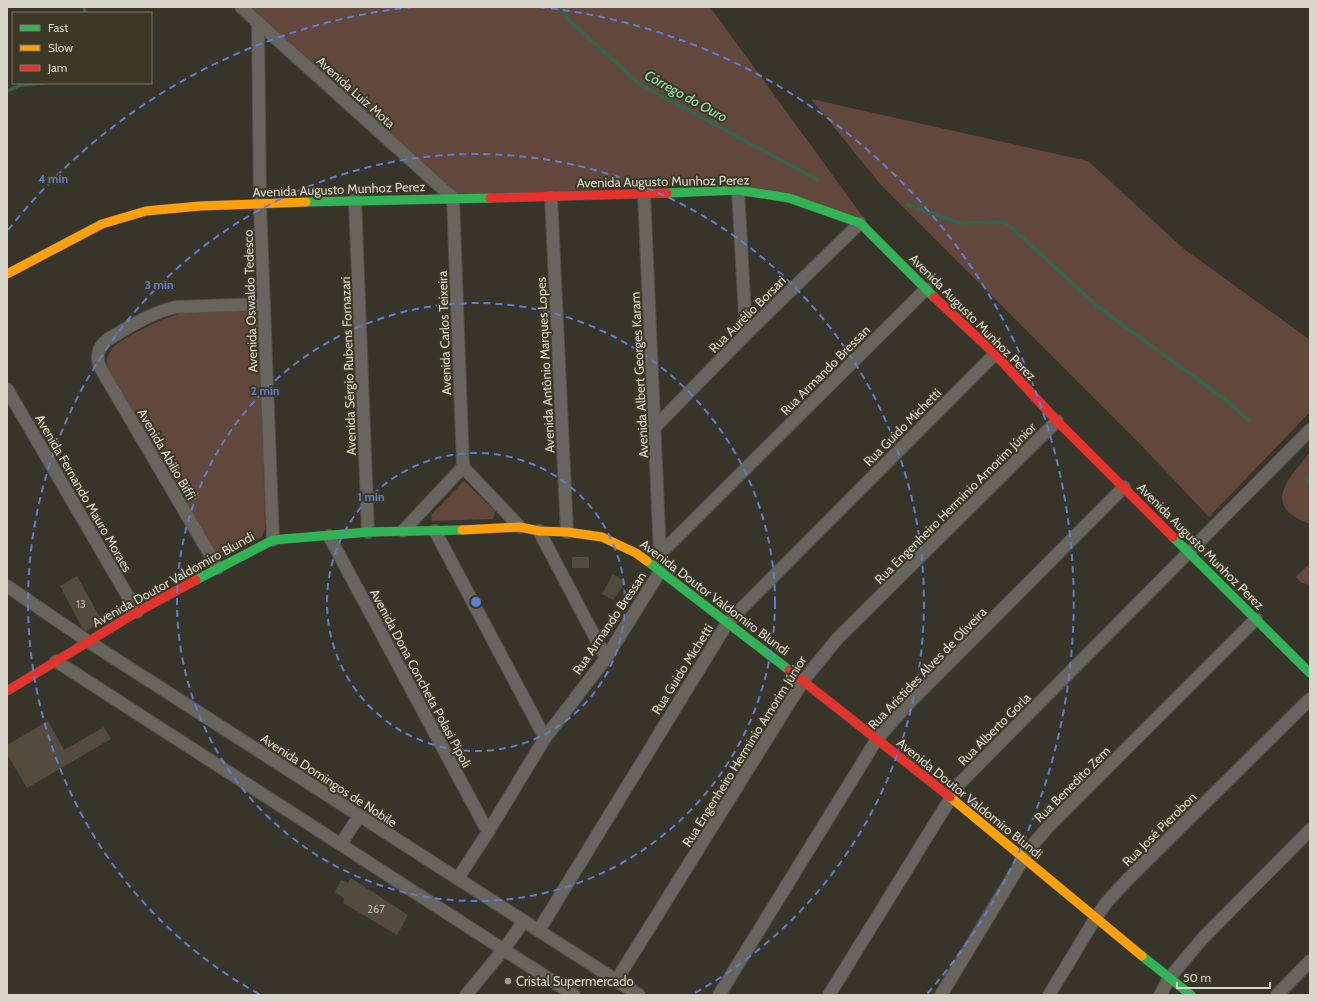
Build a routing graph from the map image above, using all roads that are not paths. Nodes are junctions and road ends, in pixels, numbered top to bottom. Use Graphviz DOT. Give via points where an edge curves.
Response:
graph roads {
  1 [pos="241,7"];
  2 [pos="258,22"];
  3 [pos="738,190"];
  4 [pos="644,194"];
  5 [pos="551,197"];
  6 [pos="453,198"];
  7 [pos="355,200"];
  8 [pos="260,204"];
  9 [pos="860,223"];
  10 [pos="7,274"];
  11 [pos="926,289"];
  12 [pos="264,304"];
  13 [pos="746,334"];
  14 [pos="995,354"];
  15 [pos="7,389"];
  16 [pos="1057,421"];
  17 [pos="655,427"];
  18 [pos="1310,430"];
  19 [pos="463,467"];
  20 [pos="1124,487"];
  21 [pos="520,527"];
  22 [pos="403,530"];
  23 [pos="368,532"];
  24 [pos="435,532"];
  25 [pos="539,532"];
  26 [pos="567,532"];
  27 [pos="329,536"];
  28 [pos="273,540"];
  29 [pos="1189,551"];
  30 [pos="660,554"];
  31 [pos="218,568"];
  32 [pos="661,570"];
  33 [pos="9,585"];
  34 [pos="137,612"];
  35 [pos="1256,619"];
  36 [pos="728,622"];
  37 [pos="89,642"];
  38 [pos="606,658"];
  39 [pos="56,661"];
  40 [pos="1310,673"];
  41 [pos="27,678"];
  42 [pos="7,680"];
  43 [pos="803,681"];
  44 [pos="7,691"];
  45 [pos="1310,699"];
  46 [pos="545,738"];
  47 [pos="877,739"];
  48 [pos="950,798"];
  49 [pos="358,816"];
  50 [pos="1310,830"];
  51 [pos="488,832"];
  52 [pos="341,844"];
  53 [pos="1023,859"];
  54 [pos="458,878"];
  55 [pos="1095,919"];
  56 [pos="524,921"];
  57 [pos="539,930"];
  58 [pos="504,949"];
  59 [pos="1310,961"];
  60 [pos="1170,978"];
  61 [pos="616,980"];
  62 [pos="466,995"];
  63 [pos="574,995"];
  64 [pos="639,995"];
  65 [pos="719,995"];
  66 [pos="829,995"];
  67 [pos="941,995"];
  68 [pos="1049,995"];
  69 [pos="1160,995"];
  70 [pos="1191,995"];
  71 [pos="1277,995"];
  1 -- 2 [label="street, Avenida Luiz Mota"];
  2 -- 6 [label="street, Avenida Luiz Mota"];
  2 -- 8 [label="street, Avenida Oswaldo Tedesco"];
  3 -- 4 [label="street, Avenida Augusto Munhoz Perez"];
  3 -- 9 [label="street, Avenida Augusto Munhoz Perez" via="789,198"];
  3 -- 13 [label="street"];
  4 -- 5 [label="street, Avenida Augusto Munhoz Perez"];
  4 -- 17 [label="street, Avenida Albert Georges Karam"];
  5 -- 6 [label="street, Avenida Augusto Munhoz Perez"];
  5 -- 26 [label="street, Avenida Antônio Marques Lopes"];
  6 -- 7 [label="street, Avenida Augusto Munhoz Perez"];
  6 -- 19 [label="street, Avenida Carlos Teixeira"];
  7 -- 8 [label="street, Avenida Augusto Munhoz Perez"];
  7 -- 23 [label="street, Avenida Sérgio Rubens Fornazari"];
  8 -- 10 [label="street, Avenida Augusto Munhoz Perez" via="146,211 102,224"];
  8 -- 12 [label="street, Avenida Oswaldo Tedesco"];
  9 -- 11 [label="street, Avenida Augusto Munhoz Perez"];
  9 -- 13 [label="street, Rua Aurélio Borsari"];
  11 -- 14 [label="street, Avenida Augusto Munhoz Perez"];
  11 -- 30 [label="street, Rua Armando Bressan"];
  12 -- 28 [label="street, Avenida Oswaldo Tedesco"];
  12 -- 31 [label="street, Avenida Abilio Biffi" via="163,310 107,340 98,353 97,360 101,369"];
  13 -- 17 [label="street, Rua Aurélio Borsari"];
  14 -- 16 [label="street, Avenida Augusto Munhoz Perez"];
  14 -- 36 [label="street, Rua Guido Michetti"];
  15 -- 34 [label="street, Avenida Fernando Mauro Moraes"];
  16 -- 20 [label="street, Avenida Augusto Munhoz Perez"];
  16 -- 43 [label="street, Rua Engenheiro Herminio Amorim Júnior" via="837,639"];
  17 -- 30 [label="street, Avenida Albert Georges Karam"];
  18 -- 29 [label="street, Rua Alberto Gorla"];
  19 -- 21 [label="street"];
  19 -- 22 [label="street"];
  20 -- 29 [label="street, Avenida Augusto Munhoz Perez"];
  20 -- 47 [label="street, Rua Aristides Alves de Oliveira" via="908,704"];
  21 -- 24 [label="street, Avenida Doutor Valdomiro Blundi"];
  21 -- 25 [label="street, Avenida Doutor Valdomiro Blundi"];
  22 -- 23 [label="street, Avenida Doutor Valdomiro Blundi"];
  22 -- 24 [label="street, Avenida Doutor Valdomiro Blundi"];
  23 -- 27 [label="street, Avenida Doutor Valdomiro Blundi"];
  24 -- 46 [label="street"];
  25 -- 26 [label="street, Avenida Doutor Valdomiro Blundi"];
  25 -- 38 [label="street"];
  26 -- 32 [label="street, Avenida Doutor Valdomiro Blundi" via="602,537 636,553"];
  27 -- 28 [label="street, Avenida Doutor Valdomiro Blundi"];
  27 -- 51 [label="street, Avenida Dona Concheta Polasi Pipoli"];
  28 -- 31 [label="street, Avenida Doutor Valdomiro Blundi"];
  29 -- 35 [label="street, Avenida Augusto Munhoz Perez"];
  29 -- 48 [label="street, Rua Alberto Gorla" via="982,760 960,783"];
  30 -- 32 [label="street, Rua Armando Bressan"];
  31 -- 34 [label="street, Avenida Doutor Valdomiro Blundi"];
  32 -- 36 [label="street, Avenida Doutor Valdomiro Blundi"];
  32 -- 38 [label="street, Rua Armando Bressan"];
  33 -- 37 [label="street, Avenida Domingos de Nobile"];
  34 -- 37 [label="street, Avenida Doutor Valdomiro Blundi"];
  35 -- 40 [label="street, Avenida Augusto Munhoz Perez"];
  35 -- 53 [label="street, Rua Benedito Zem" via="1048,827"];
  36 -- 43 [label="street, Avenida Doutor Valdomiro Blundi"];
  36 -- 57 [label="street, Rua Guido Michetti"];
  37 -- 39 [label="street, Avenida Doutor Valdomiro Blundi"];
  37 -- 49 [label="street, Avenida Domingos de Nobile"];
  38 -- 46 [label="street, Rua Armando Bressan"];
  39 -- 41 [label="street, Avenida Doutor Valdomiro Blundi"];
  39 -- 52 [label="street"];
  41 -- 42 [label="street, Avenida Doutor Valdomiro Blundi"];
  41 -- 44 [label="street, Avenida Doutor Valdomiro Blundi"];
  43 -- 47 [label="street, Avenida Doutor Valdomiro Blundi"];
  43 -- 61 [label="street, Rua Engenheiro Herminio Amorim Júnior"];
  45 -- 55 [label="street, Rua José Pierobon" via="1128,879"];
  46 -- 51 [label="street, Rua Armando Bressan"];
  47 -- 48 [label="street, Avenida Doutor Valdomiro Blundi"];
  47 -- 65 [label="street, Rua Aristides Alves de Oliveira"];
  48 -- 53 [label="street, Avenida Doutor Valdomiro Blundi"];
  48 -- 66 [label="street, Rua Alberto Gorla"];
  49 -- 52 [label="street"];
  49 -- 54 [label="street, Avenida Domingos de Nobile"];
  50 -- 60 [label="street" via="1202,939"];
  51 -- 54 [label="street, Rua Armando Bressan"];
  52 -- 58 [label="street"];
  53 -- 55 [label="street, Avenida Doutor Valdomiro Blundi"];
  53 -- 67 [label="street, Rua Benedito Zem"];
  54 -- 56 [label="street, Avenida Domingos de Nobile"];
  55 -- 60 [label="street, Avenida Doutor Valdomiro Blundi"];
  55 -- 68 [label="street, Rua José Pierobon"];
  56 -- 57 [label="street, Avenida Domingos de Nobile"];
  56 -- 58 [label="street"];
  57 -- 61 [label="street, Avenida Domingos de Nobile"];
  58 -- 62 [label="street"];
  58 -- 63 [label="street"];
  59 -- 71 [label="street"];
  60 -- 69 [label="street"];
  60 -- 70 [label="street, Avenida Doutor Valdomiro Blundi"];
  61 -- 64 [label="street, Avenida Domingos de Nobile"];
}
